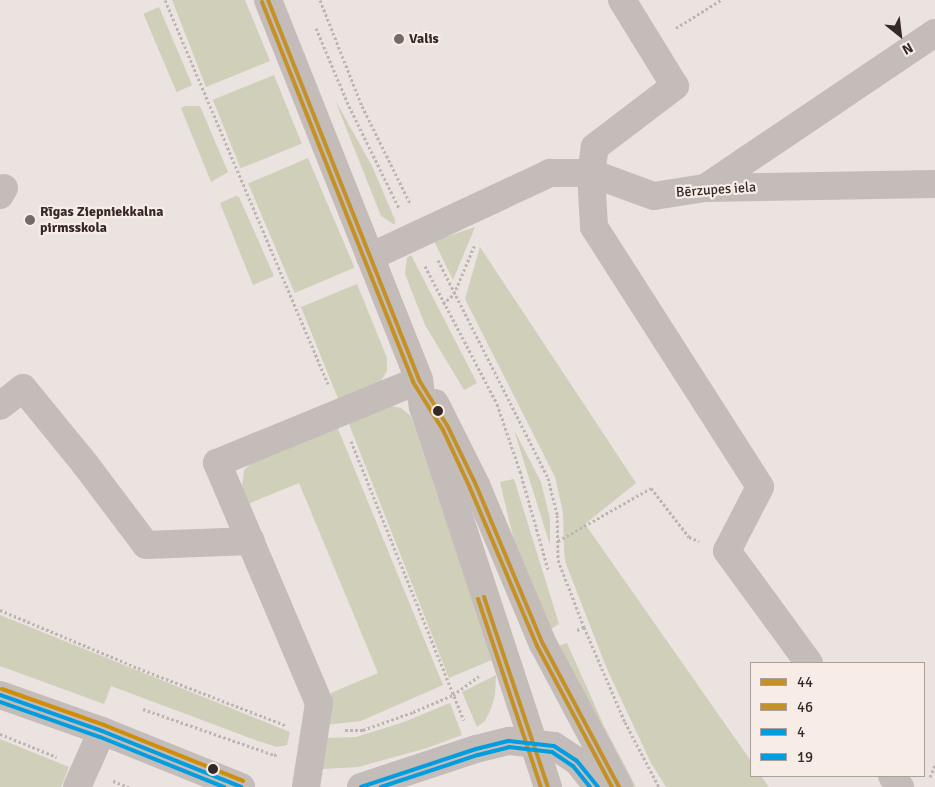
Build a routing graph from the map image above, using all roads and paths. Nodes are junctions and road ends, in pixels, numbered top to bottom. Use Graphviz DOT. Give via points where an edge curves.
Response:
graph roads {
  1 [pos="165,0"];
  2 [pos="268,0"];
  3 [pos="320,0"];
  4 [pos="622,0"];
  5 [pos="721,0"];
  6 [pos="312,18"];
  7 [pos="935,33"];
  8 [pos="650,44"];
  9 [pos="591,173"];
  10 [pos="935,184"];
  11 [pos="704,188"];
  12 [pos="484,204"];
  13 [pos="417,234"];
  14 [pos="370,257"];
  15 [pos="454,294"];
  16 [pos="443,304"];
  17 [pos="419,380"];
  18 [pos="499,382"];
  19 [pos="494,385"];
  20 [pos="0,406"];
  21 [pos="340,412"];
  22 [pos="251,541"];
  23 [pos="558,541"];
  24 [pos="727,551"];
  25 [pos="550,578"];
  26 [pos="0,610"];
  27 [pos="584,627"];
  28 [pos="577,630"];
  29 [pos="808,662"];
  30 [pos="485,672"];
  31 [pos="0,695"];
  32 [pos="453,695"];
  33 [pos="143,709"];
  34 [pos="466,724"];
  35 [pos="102,731"];
  36 [pos="314,736"];
  37 [pos="534,742"];
  38 [pos="77,787"];
  39 [pos="241,787"];
  40 [pos="306,787"];
  41 [pos="361,787"];
  42 [pos="548,787"];
  43 [pos="598,787"];
  44 [pos="619,787"];
  45 [pos="659,787"];
  1 -- 21 [label="path"];
  2 -- 14 [label="street"];
  3 -- 13 [label="path"];
  4 -- 8 [label="street"];
  5 -- 8 [label="path"];
  6 -- 13 [label="path" via="349,106"];
  7 -- 11 [label="street"];
  8 -- 9 [label="street" via="675,86 595,147"];
  9 -- 11 [label="street, Bērzupes iela" via="654,196"];
  9 -- 12 [label="street, Bērzupes iela" via="550,173"];
  9 -- 24 [label="street" via="594,227 760,487"];
  10 -- 11 [label="street, Bērzupes iela"];
  12 -- 13 [label="street, Bērzupes iela"];
  12 -- 15 [label="path" via="478,237"];
  13 -- 14 [label="street, Bērzupes iela"];
  13 -- 15 [label="path"];
  13 -- 16 [label="path"];
  14 -- 17 [label="street"];
  15 -- 16 [label="path"];
  15 -- 18 [label="path"];
  16 -- 25 [label="path" via="497,404 528,497"];
  17 -- 21 [label="street"];
  17 -- 37 [label="street" via="426,417 504,661"];
  17 -- 44 [label="street" via="448,427 544,644"];
  18 -- 19 [label="path"];
  18 -- 23 [label="path" via="548,478 557,515"];
  20 -- 22 [label="street" via="23,388 146,545"];
  21 -- 22 [label="street" via="217,463"];
  21 -- 32 [label="path"];
  22 -- 36 [label="street" via="320,703"];
  23 -- 24 [label="path" via="651,488 689,537"];
  23 -- 27 [label="path" via="558,560"];
  24 -- 29 [label="street"];
  26 -- 36 [label="path"];
  27 -- 28 [label="path"];
  27 -- 45 [label="path" via="625,722"];
  30 -- 32 [label="path"];
  31 -- 35 [label="street"];
  32 -- 34 [label="path"];
  32 -- 36 [label="path" via="362,730"];
  33 -- 36 [label="path" via="274,755"];
  35 -- 38 [label="street"];
  35 -- 39 [label="street"];
  36 -- 40 [label="street"];
  37 -- 41 [label="street" via="509,742 476,749"];
  37 -- 42 [label="street"];
  37 -- 43 [label="street" via="554,746 577,761"];
}
